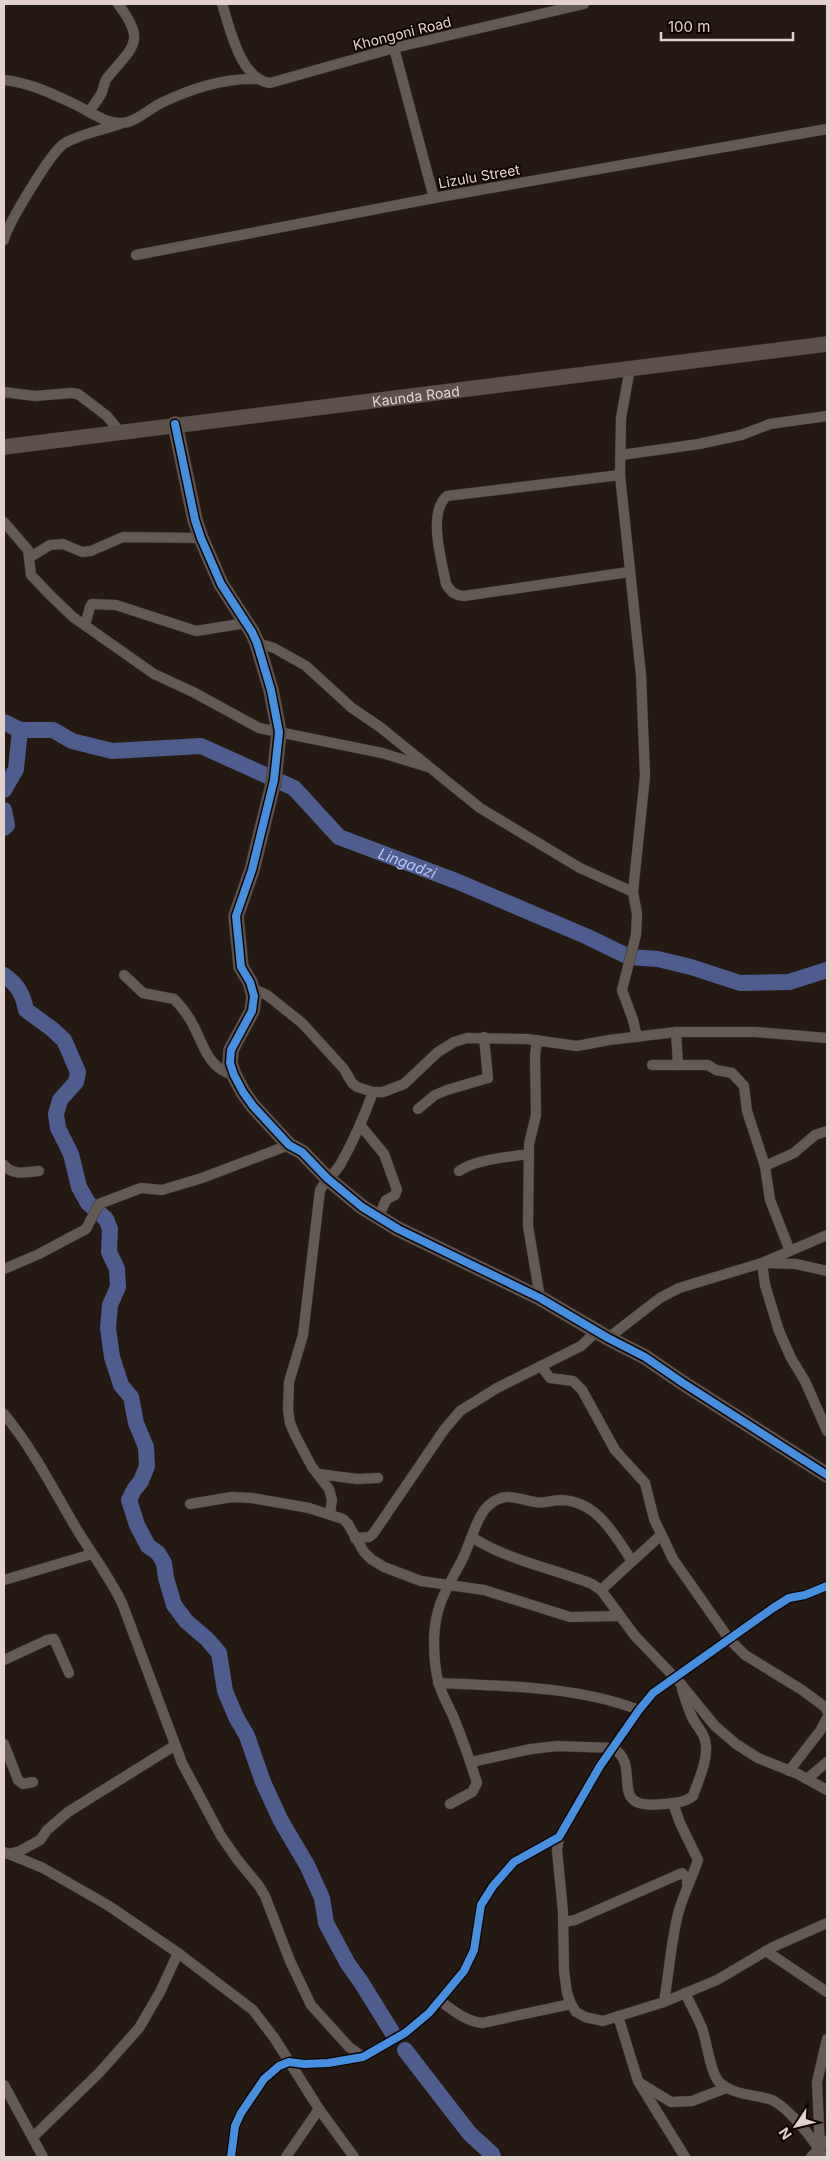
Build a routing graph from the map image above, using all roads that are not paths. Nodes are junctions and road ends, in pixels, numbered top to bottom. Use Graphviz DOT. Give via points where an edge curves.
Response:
graph roads {
  1 [pos="118,4"];
  2 [pos="222,4"];
  3 [pos="584,4"];
  4 [pos="394,48"];
  5 [pos="256,79"];
  6 [pos="4,80"];
  7 [pos="89,112"];
  8 [pos="123,123"];
  9 [pos="827,129"];
  10 [pos="434,198"];
  11 [pos="4,240"];
  12 [pos="136,255"];
  13 [pos="827,344"];
  14 [pos="630,368"];
  15 [pos="4,392"];
  16 [pos="827,416"];
  17 [pos="175,424"];
  18 [pos="115,432"];
  19 [pos="4,447"];
  20 [pos="621,455"];
  21 [pos="620,475"];
  22 [pos="4,522"];
  23 [pos="201,538"];
  24 [pos="30,557"];
  25 [pos="629,572"];
  26 [pos="246,623"];
  27 [pos="85,625"];
  28 [pos="257,643"];
  29 [pos="279,732"];
  30 [pos="428,767"];
  31 [pos="633,892"];
  32 [pos="124,975"];
  33 [pos="252,988"];
  34 [pos="676,1032"];
  35 [pos="484,1037"];
  36 [pos="637,1037"];
  37 [pos="827,1038"];
  38 [pos="537,1040"];
  39 [pos="652,1065"];
  40 [pos="678,1065"];
  41 [pos="234,1075"];
  42 [pos="373,1092"];
  43 [pos="418,1109"];
  44 [pos="360,1126"];
  45 [pos="827,1131"];
  46 [pos="290,1144"];
  47 [pos="529,1154"];
  48 [pos="4,1165"];
  49 [pos="764,1166"];
  50 [pos="459,1171"];
  51 [pos="39,1172"];
  52 [pos="327,1178"];
  53 [pos="378,1218"];
  54 [pos="827,1235"];
  55 [pos="790,1251"];
  56 [pos="762,1262"];
  57 [pos="4,1269"];
  58 [pos="827,1271"];
  59 [pos="540,1298"];
  60 [pos="603,1335"];
  61 [pos="541,1366"];
  62 [pos="4,1414"];
  63 [pos="827,1431"];
  64 [pos="319,1474"];
  65 [pos="827,1474"];
  66 [pos="378,1478"];
  67 [pos="190,1504"];
  68 [pos="330,1514"];
  69 [pos="661,1536"];
  70 [pos="355,1538"];
  71 [pos="473,1538"];
  72 [pos="92,1554"];
  73 [pos="632,1561"];
  74 [pos="4,1580"];
  75 [pos="448,1585"];
  76 [pos="827,1586"];
  77 [pos="601,1590"];
  78 [pos="619,1616"];
  79 [pos="729,1638"];
  80 [pos="4,1660"];
  81 [pos="69,1673"];
  82 [pos="677,1680"];
  83 [pos="438,1683"];
  84 [pos="638,1710"];
  85 [pos="827,1711"];
  86 [pos="827,1718"];
  87 [pos="4,1744"];
  88 [pos="174,1746"];
  89 [pos="613,1748"];
  90 [pos="470,1762"];
  91 [pos="827,1762"];
  92 [pos="789,1771"];
  93 [pos="807,1779"];
  94 [pos="33,1782"];
  95 [pos="827,1790"];
  96 [pos="673,1803"];
  97 [pos="450,1804"];
  98 [pos="559,1837"];
  99 [pos="6,1853"];
  100 [pos="688,1883"];
  101 [pos="564,1922"];
  102 [pos="827,1923"];
  103 [pos="766,1951"];
  104 [pos="178,1953"];
  105 [pos="827,1992"];
  106 [pos="685,1993"];
  107 [pos="440,2001"];
  108 [pos="664,2002"];
  109 [pos="571,2004"];
  110 [pos="618,2016"];
  111 [pos="827,2039"];
  112 [pos="363,2057"];
  113 [pos="289,2062"];
  114 [pos="638,2081"];
  115 [pos="4,2086"];
  116 [pos="726,2088"];
  117 [pos="319,2110"];
  118 [pos="33,2138"];
  119 [pos="827,2140"];
  120 [pos="822,2153"];
  121 [pos="42,2157"];
  122 [pos="231,2157"];
  123 [pos="286,2157"];
  124 [pos="354,2157"];
  125 [pos="685,2157"];
  126 [pos="811,2157"];
  1 -- 7 [label="street" via="130,20 134,43 131,51 106,79 102,93"];
  2 -- 5 [label="street" via="240,57"];
  3 -- 4 [label="street, Khongoni Road"];
  4 -- 5 [label="street, Khongoni Road" via="278,82"];
  4 -- 10 [label="street"];
  5 -- 8 [label="street, Khongoni Road" via="223,80 162,103"];
  6 -- 7 [label="street" via="29,85"];
  7 -- 8 [label="street" via="106,121"];
  8 -- 11 [label="street, Khongoni Road" via="73,139 60,147 12,220"];
  9 -- 10 [label="street, Lizulu Street"];
  10 -- 12 [label="street, Lizulu Street"];
  13 -- 14 [label="street, Kaunda Road"];
  14 -- 17 [label="street, Kaunda Road"];
  14 -- 20 [label="street" via="621,418"];
  15 -- 18 [label="street" via="35,396 78,394 111,420 116,427"];
  16 -- 20 [label="street" via="770,424 741,435 699,444"];
  17 -- 18 [label="street, Kaunda Road"];
  17 -- 23 [label="street"];
  18 -- 19 [label="street, Kaunda Road"];
  20 -- 21 [label="street"];
  21 -- 25 [label="street"];
  21 -- 25 [label="street" via="447,496 441,501 436,517 446,584 456,595"];
  22 -- 24 [label="street"];
  23 -- 24 [label="street" via="123,537 82,552 63,544 50,545"];
  23 -- 26 [label="street" via="221,584"];
  24 -- 27 [label="street" via="29,568 35,580"];
  25 -- 31 [label="street" via="641,675 645,776"];
  26 -- 27 [label="street" via="196,631 116,605 92,604"];
  26 -- 28 [label="street"];
  27 -- 29 [label="street" via="154,674 259,728"];
  28 -- 29 [label="street"];
  28 -- 30 [label="street" via="274,648 306,666 352,708"];
  29 -- 30 [label="street" via="382,753"];
  29 -- 33 [label="street" via="274,780 252,870 236,916 241,967"];
  30 -- 31 [label="street" via="507,825 580,868"];
  31 -- 36 [label="street" via="636,935 622,990"];
  32 -- 41 [label="street" via="143,993 174,999 194,1026 212,1063 218,1070"];
  33 -- 41 [label="street" via="252,1011 231,1050 230,1063"];
  33 -- 42 [label="street" via="267,995 302,1023 344,1069 352,1083"];
  34 -- 36 [label="street"];
  34 -- 37 [label="street" via="756,1032"];
  34 -- 40 [label="street"];
  35 -- 38 [label="street"];
  35 -- 42 [label="street" via="454,1042 438,1052 404,1084"];
  35 -- 43 [label="street" via="488,1078 447,1090"];
  36 -- 38 [label="street" via="577,1046"];
  38 -- 47 [label="street" via="536,1115"];
  39 -- 40 [label="street"];
  40 -- 49 [label="street" via="708,1065 736,1075 746,1091 747,1111"];
  41 -- 46 [label="street" via="253,1106"];
  42 -- 44 [label="street"];
  44 -- 52 [label="street" via="339,1166"];
  44 -- 53 [label="street" via="384,1154 397,1190 386,1200"];
  45 -- 49 [label="street" via="815,1135 794,1153"];
  46 -- 52 [label="street"];
  46 -- 57 [label="street" via="186,1183 162,1190 141,1188 99,1204 86,1228"];
  47 -- 50 [label="street" via="495,1159"];
  47 -- 59 [label="street" via="528,1226"];
  48 -- 51 [label="street" via="16,1173"];
  49 -- 55 [label="street" via="770,1200"];
  52 -- 53 [label="street"];
  52 -- 64 [label="street" via="320,1190 303,1335 292,1369 288,1397 290,1423 312,1467"];
  53 -- 59 [label="street"];
  54 -- 55 [label="street"];
  55 -- 56 [label="street"];
  56 -- 58 [label="street" via="796,1264"];
  56 -- 60 [label="street" via="669,1292"];
  56 -- 63 [label="street" via="779,1331 806,1381"];
  59 -- 60 [label="street"];
  60 -- 61 [label="street"];
  60 -- 65 [label="street" via="650,1360"];
  61 -- 69 [label="street" via="550,1378 573,1381 582,1390 618,1456 645,1484"];
  61 -- 70 [label="street" via="460,1411 373,1534 369,1538"];
  62 -- 72 [label="street" via="34,1455"];
  64 -- 66 [label="street"];
  64 -- 68 [label="street" via="329,1489 332,1500"];
  67 -- 68 [label="street" via="232,1497 252,1498"];
  68 -- 70 [label="street" via="343,1519"];
  69 -- 73 [label="street"];
  69 -- 79 [label="street" via="673,1559"];
  70 -- 75 [label="street" via="364,1552 384,1567 421,1581"];
  71 -- 73 [label="street" via="480,1515 500,1498 512,1496 536,1503 561,1500 596,1512"];
  71 -- 75 [label="street"];
  71 -- 77 [label="street" via="514,1559 576,1578"];
  72 -- 74 [label="street"];
  72 -- 88 [label="street" via="122,1603"];
  73 -- 77 [label="street"];
  75 -- 78 [label="street" via="484,1590 570,1617"];
  75 -- 83 [label="street" via="436,1614 434,1653"];
  76 -- 79 [label="street" via="789,1598"];
  77 -- 78 [label="street"];
  78 -- 82 [label="street"];
  79 -- 82 [label="street"];
  79 -- 85 [label="street" via="745,1655 802,1690"];
  80 -- 81 [label="street" via="54,1639"];
  82 -- 84 [label="street" via="653,1694"];
  82 -- 92 [label="street" via="708,1719 736,1744"];
  82 -- 96 [label="street" via="704,1735 707,1748 693,1796"];
  83 -- 84 [label="street" via="539,1688 612,1700"];
  83 -- 90 [label="street"];
  84 -- 89 [label="street"];
  86 -- 92 [label="street"];
  87 -- 94 [label="street" via="18,1780 23,1784"];
  88 -- 99 [label="street" via="68,1812 40,1840 20,1851"];
  88 -- 112 [label="street" via="221,1836 265,1896 311,2005 349,2047"];
  89 -- 90 [label="street" via="548,1747"];
  89 -- 96 [label="street" via="626,1763 628,1793 632,1800 640,1804"];
  89 -- 98 [label="street" via="584,1790"];
  90 -- 97 [label="street" via="477,1783 472,1792"];
  91 -- 93 [label="street"];
  92 -- 93 [label="street"];
  93 -- 95 [label="street"];
  96 -- 100 [label="street" via="698,1860"];
  98 -- 101 [label="street" via="557,1850"];
  98 -- 107 [label="street" via="514,1862 493,1886 481,1905 474,1950 464,1971"];
  99 -- 104 [label="street" via="43,1868 109,1906"];
  100 -- 101 [label="street" via="682,1873 576,1920"];
  100 -- 108 [label="street" via="677,1919"];
  101 -- 109 [label="street" via="564,1971"];
  102 -- 103 [label="street"];
  103 -- 105 [label="street"];
  103 -- 106 [label="street" via="717,1980"];
  104 -- 113 [label="street" via="253,2010"];
  104 -- 118 [label="street" via="139,2028"];
  106 -- 108 [label="street"];
  106 -- 116 [label="street" via="701,2025 711,2067 717,2080"];
  107 -- 109 [label="street" via="462,2017 482,2023"];
  107 -- 112 [label="street" via="418,2024"];
  108 -- 110 [label="street"];
  109 -- 110 [label="street" via="576,2012 596,2021"];
  110 -- 114 [label="street"];
  111 -- 120 [label="street" via="817,2082"];
  112 -- 113 [label="street" via="328,2063"];
  113 -- 117 [label="street"];
  113 -- 122 [label="street" via="264,2079 241,2114 235,2126"];
  114 -- 116 [label="street" via="671,2102 692,2101"];
  114 -- 125 [label="street"];
  115 -- 118 [label="street"];
  116 -- 120 [label="street" via="772,2100 785,2110"];
  117 -- 123 [label="street"];
  117 -- 124 [label="street"];
  118 -- 121 [label="street"];
  119 -- 120 [label="street"];
  120 -- 126 [label="street"];
}
